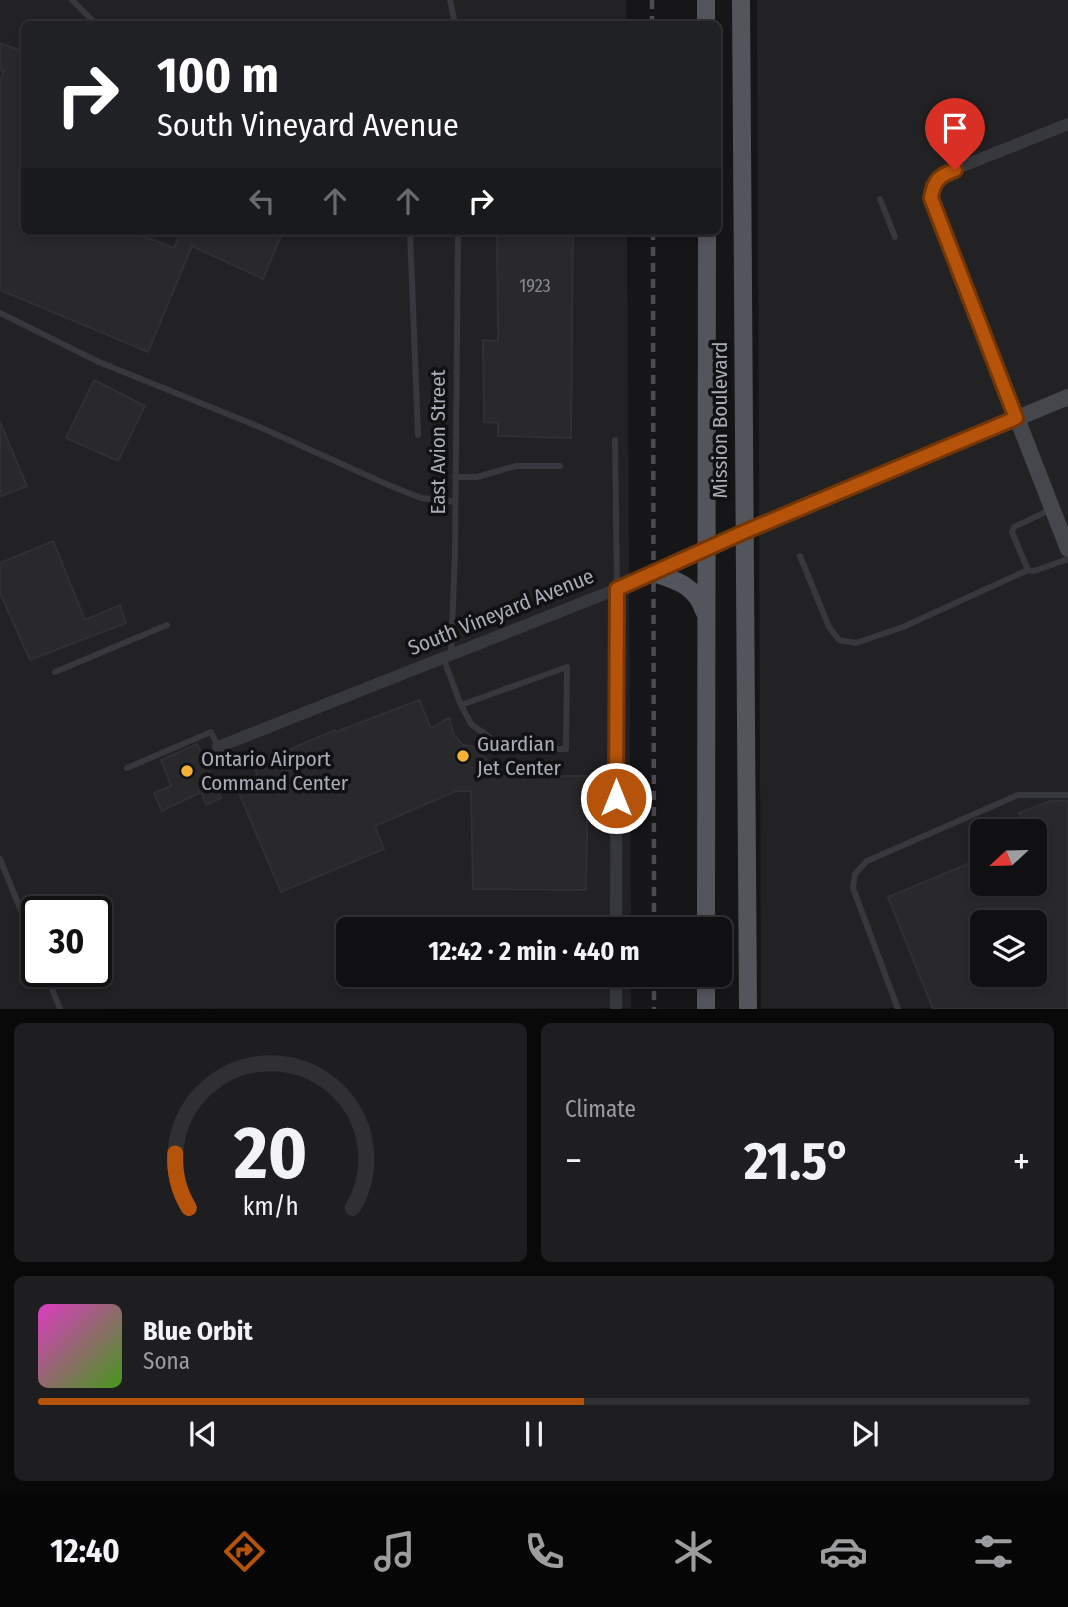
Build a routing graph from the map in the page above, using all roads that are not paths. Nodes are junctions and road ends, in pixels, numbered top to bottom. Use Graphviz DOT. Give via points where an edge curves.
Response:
graph roads {
  1 [pos="72,0"];
  2 [pos="450,0"];
  3 [pos="706,0"];
  4 [pos="741,0"];
  5 [pos="93,21"];
  6 [pos="454,21"];
  7 [pos="706,21"];
  8 [pos="1068,124"];
  9 [pos="933,186"];
  10 [pos="880,199"];
  11 [pos="410,235"];
  12 [pos="458,235"];
  13 [pos="707,235"];
  14 [pos="895,237"];
  15 [pos="0,313"];
  16 [pos="1068,397"];
  17 [pos="1016,418"];
  18 [pos="418,435"];
  19 [pos="615,440"];
  20 [pos="560,466"];
  21 [pos="455,477"];
  22 [pos="455,502"];
  23 [pos="1052,509"];
  24 [pos="744,532"];
  25 [pos="1068,549"];
  26 [pos="705,550"];
  27 [pos="800,556"];
  28 [pos="1068,559"];
  29 [pos="1028,570"];
  30 [pos="654,573"];
  31 [pos="617,589"];
  32 [pos="705,617"];
  33 [pos="167,625"];
  34 [pos="447,656"];
  35 [pos="55,672"];
  36 [pos="461,705"];
  37 [pos="218,747"];
  38 [pos="127,768"];
  39 [pos="1068,794"];
  40 [pos="0,859"];
  41 [pos="21,911"];
  42 [pos="616,917"];
  43 [pos="706,917"];
  44 [pos="52,987"];
  45 [pos="616,987"];
  46 [pos="706,987"];
  47 [pos="61,1009"];
  48 [pos="616,1009"];
  49 [pos="706,1009"];
  50 [pos="748,1009"];
  51 [pos="898,1009"];
  1 -- 5 [label="lane"];
  2 -- 6 [label="lane"];
  3 -- 7 [label="main road"];
  4 -- 24 [label="main road, Mission Boulevard"];
  8 -- 9 [label="street" via="940,176"];
  9 -- 17 [label="street" via="931,198"];
  10 -- 14 [label="lane"];
  11 -- 18 [label="lane"];
  12 -- 21 [label="lane, East Avion Street"];
  13 -- 26 [label="main road, Mission Boulevard"];
  15 -- 22 [label="lane" via="99,362 386,484 421,498"];
  16 -- 17 [label="street, South Vineyard Avenue"];
  17 -- 23 [label="street"];
  17 -- 24 [label="street, South Vineyard Avenue"];
  19 -- 31 [label="lane"];
  20 -- 21 [label="lane" via="506,467 477,477"];
  21 -- 22 [label="lane, East Avion Street"];
  22 -- 34 [label="lane, East Avion Street"];
  23 -- 25 [label="street"];
  23 -- 29 [label="lane" via="1012,532"];
  24 -- 26 [label="street, South Vineyard Avenue"];
  24 -- 50 [label="main road, Mission Boulevard"];
  26 -- 30 [label="street, South Vineyard Avenue"];
  26 -- 32 [label="main road, Mission Boulevard"];
  27 -- 29 [label="lane" via="829,627 839,640 856,643 903,627"];
  28 -- 29 [label="lane"];
  30 -- 31 [label="street, South Vineyard Avenue"];
  30 -- 32 [label="main road" via="696,593"];
  31 -- 34 [label="street, South Vineyard Avenue"];
  31 -- 42 [label="street"];
  32 -- 43 [label="main road, Mission Boulevard"];
  33 -- 35 [label="lane"];
  34 -- 36 [label="lane"];
  34 -- 37 [label="street, South Vineyard Avenue"];
  36 -- 36 [label="lane" via="471,724 506,749 566,748 567,667"];
  37 -- 38 [label="lane" via="212,732"];
  39 -- 51 [label="lane" via="1018,794 867,861 855,874 853,888"];
  40 -- 41 [label="lane"];
  44 -- 47 [label="lane"];
  45 -- 48 [label="street"];
  46 -- 49 [label="main road"];
}
